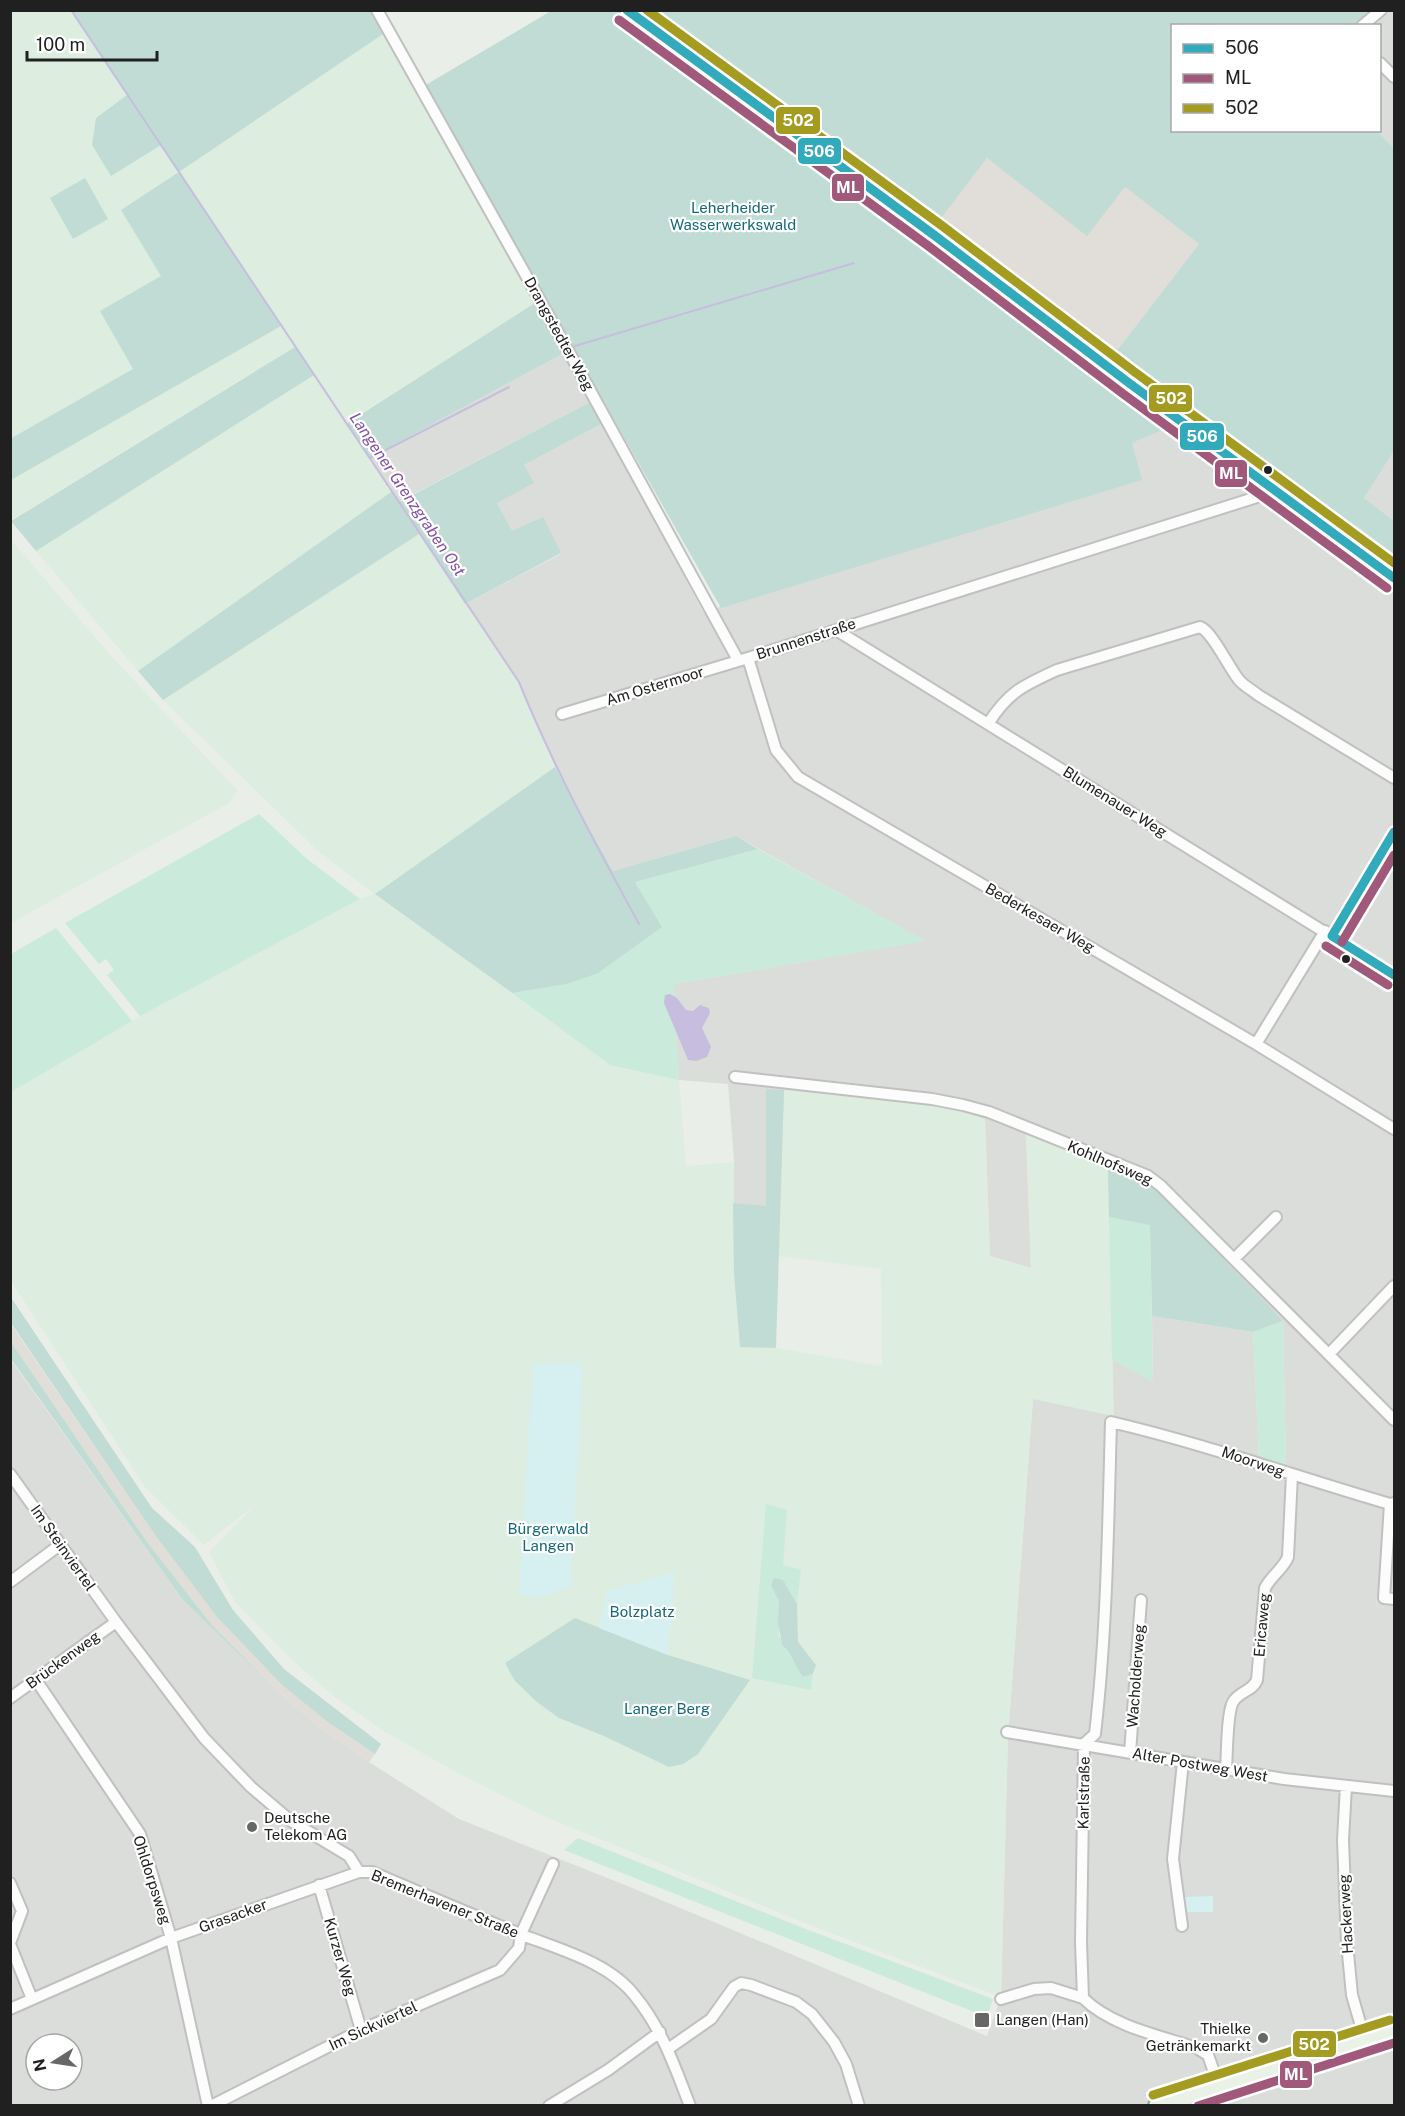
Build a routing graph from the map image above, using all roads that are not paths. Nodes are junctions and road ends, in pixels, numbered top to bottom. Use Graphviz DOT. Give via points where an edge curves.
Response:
graph roads {
  1 [pos="377,10"];
  2 [pos="627,10"];
  3 [pos="1381,10"];
  4 [pos="1364,24"];
  5 [pos="1381,64"];
  6 [pos="1395,77"];
  7 [pos="1276,491"];
  8 [pos="1395,578"];
  9 [pos="836,630"];
  10 [pos="742,659"];
  11 [pos="562,714"];
  12 [pos="988,723"];
  13 [pos="1395,778"];
  14 [pos="1395,832"];
  15 [pos="1329,934"];
  16 [pos="1395,975"];
  17 [pos="1256,1044"];
  18 [pos="735,1077"];
  19 [pos="1395,1129"];
  20 [pos="1276,1217"];
  21 [pos="1234,1259"];
  22 [pos="1395,1286"];
  23 [pos="1329,1354"];
  24 [pos="1392,1413"];
  25 [pos="1111,1422"];
  26 [pos="10,1474"];
  27 [pos="1292,1476"];
  28 [pos="1392,1504"];
  29 [pos="61,1544"];
  30 [pos="10,1582"];
  31 [pos="1395,1599"];
  32 [pos="1141,1600"];
  33 [pos="116,1622"];
  34 [pos="36,1680"];
  35 [pos="10,1698"];
  36 [pos="1007,1732"];
  37 [pos="1084,1744"];
  38 [pos="1130,1753"];
  39 [pos="1183,1762"];
  40 [pos="1226,1770"];
  41 [pos="1346,1786"];
  42 [pos="1395,1791"];
  43 [pos="553,1864"];
  44 [pos="359,1872"];
  45 [pos="10,1882"];
  46 [pos="319,1885"];
  47 [pos="1182,1926"];
  48 [pos="521,1934"];
  49 [pos="171,1938"];
  50 [pos="10,1943"];
  51 [pos="1083,1998"];
  52 [pos="32,1999"];
  53 [pos="1001,1999"];
  54 [pos="10,2009"];
  55 [pos="361,2030"];
  56 [pos="1395,2031"];
  57 [pos="660,2032"];
  58 [pos="1365,2040"];
  59 [pos="668,2049"];
  60 [pos="1219,2086"];
  61 [pos="209,2106"];
  62 [pos="549,2106"];
  63 [pos="690,2106"];
  64 [pos="859,2106"];
  65 [pos="1157,2106"];
  1 -- 10 [label="street, Drangstedter Weg"];
  2 -- 7 [label="street"];
  3 -- 4 [label="street"];
  5 -- 6 [label="street"];
  7 -- 8 [label="street"];
  7 -- 9 [label="street, Brunnenstraße"];
  9 -- 10 [label="street, Brunnenstraße"];
  9 -- 12 [label="street, Blumenauer Weg"];
  10 -- 11 [label="street, Am Ostermoor"];
  10 -- 17 [label="street, Bederkesaer Weg" via="776,750 798,777"];
  12 -- 13 [label="street" via="1015,691 1058,670 1200,627 1209,633 1240,681 1258,695"];
  12 -- 15 [label="street, Blumenauer Weg"];
  14 -- 15 [label="street"];
  15 -- 16 [label="street, Blumenauer Weg"];
  15 -- 17 [label="street"];
  17 -- 19 [label="street, Bederkesaer Weg"];
  18 -- 21 [label="street, Kohlhofsweg" via="932,1099 989,1112 1148,1176"];
  20 -- 21 [label="street"];
  21 -- 23 [label="street, Kohlhofsweg"];
  22 -- 23 [label="street"];
  23 -- 24 [label="street, Kohlhofsweg"];
  25 -- 27 [label="street, Moorweg" via="1174,1437"];
  25 -- 37 [label="street, Karlstraße" via="1101,1686 1095,1734"];
  26 -- 29 [label="street, Im Steinviertel"];
  27 -- 28 [label="street, Moorweg"];
  27 -- 40 [label="street, Ericaweg" via="1288,1557 1265,1588 1257,1680 1254,1687 1238,1695 1231,1704"];
  28 -- 31 [label="street" via="1384,1598"];
  29 -- 30 [label="street"];
  29 -- 33 [label="street, Im Steinviertel"];
  32 -- 38 [label="street, Wacholderweg"];
  33 -- 34 [label="street, Brückenweg"];
  33 -- 44 [label="street, Bremerhavener Straße" via="204,1738 251,1787 291,1821 349,1856"];
  34 -- 35 [label="street, Brückenweg"];
  34 -- 49 [label="street, Ohldorpsweg" via="140,1834"];
  36 -- 37 [label="street, Alter Postweg West"];
  37 -- 38 [label="street, Alter Postweg West"];
  37 -- 51 [label="street, Karlstraße"];
  38 -- 39 [label="street, Alter Postweg West"];
  39 -- 40 [label="street, Alter Postweg West"];
  39 -- 47 [label="street" via="1173,1859"];
  40 -- 41 [label="street, Alter Postweg West"];
  41 -- 42 [label="street, Alter Postweg West"];
  41 -- 58 [label="street, Hackerweg" via="1343,1858 1347,1943 1352,1995"];
  43 -- 48 [label="street, Im Sickviertel"];
  44 -- 46 [label="street, Grasacker"];
  44 -- 48 [label="street, Bremerhavener Straße" via="372,1872"];
  45 -- 50 [label="street" via="22,1911"];
  46 -- 49 [label="street, Grasacker"];
  46 -- 55 [label="street, Kurzer Weg"];
  48 -- 55 [label="street, Im Sickviertel" via="519,1948 500,1970"];
  48 -- 57 [label="street, Bremerhavener Straße" via="572,1953 608,1972 634,1994"];
  49 -- 52 [label="street, Grasacker"];
  49 -- 61 [label="street, Ohldorpsweg"];
  50 -- 52 [label="street"];
  51 -- 53 [label="street" via="1051,1988"];
  51 -- 60 [label="street" via="1110,2019 1208,2055"];
  52 -- 54 [label="street, Grasacker"];
  55 -- 61 [label="street, Im Sickviertel"];
  56 -- 58 [label="main road"];
  57 -- 59 [label="street, Bremerhavener Straße"];
  57 -- 62 [label="street"];
  58 -- 60 [label="main road"];
  59 -- 63 [label="street, Bremerhavener Straße"];
  59 -- 64 [label="street" via="711,2019 734,1987 741,1983 751,1985 796,2002 812,2014 846,2064"];
  60 -- 65 [label="main road"];
}
